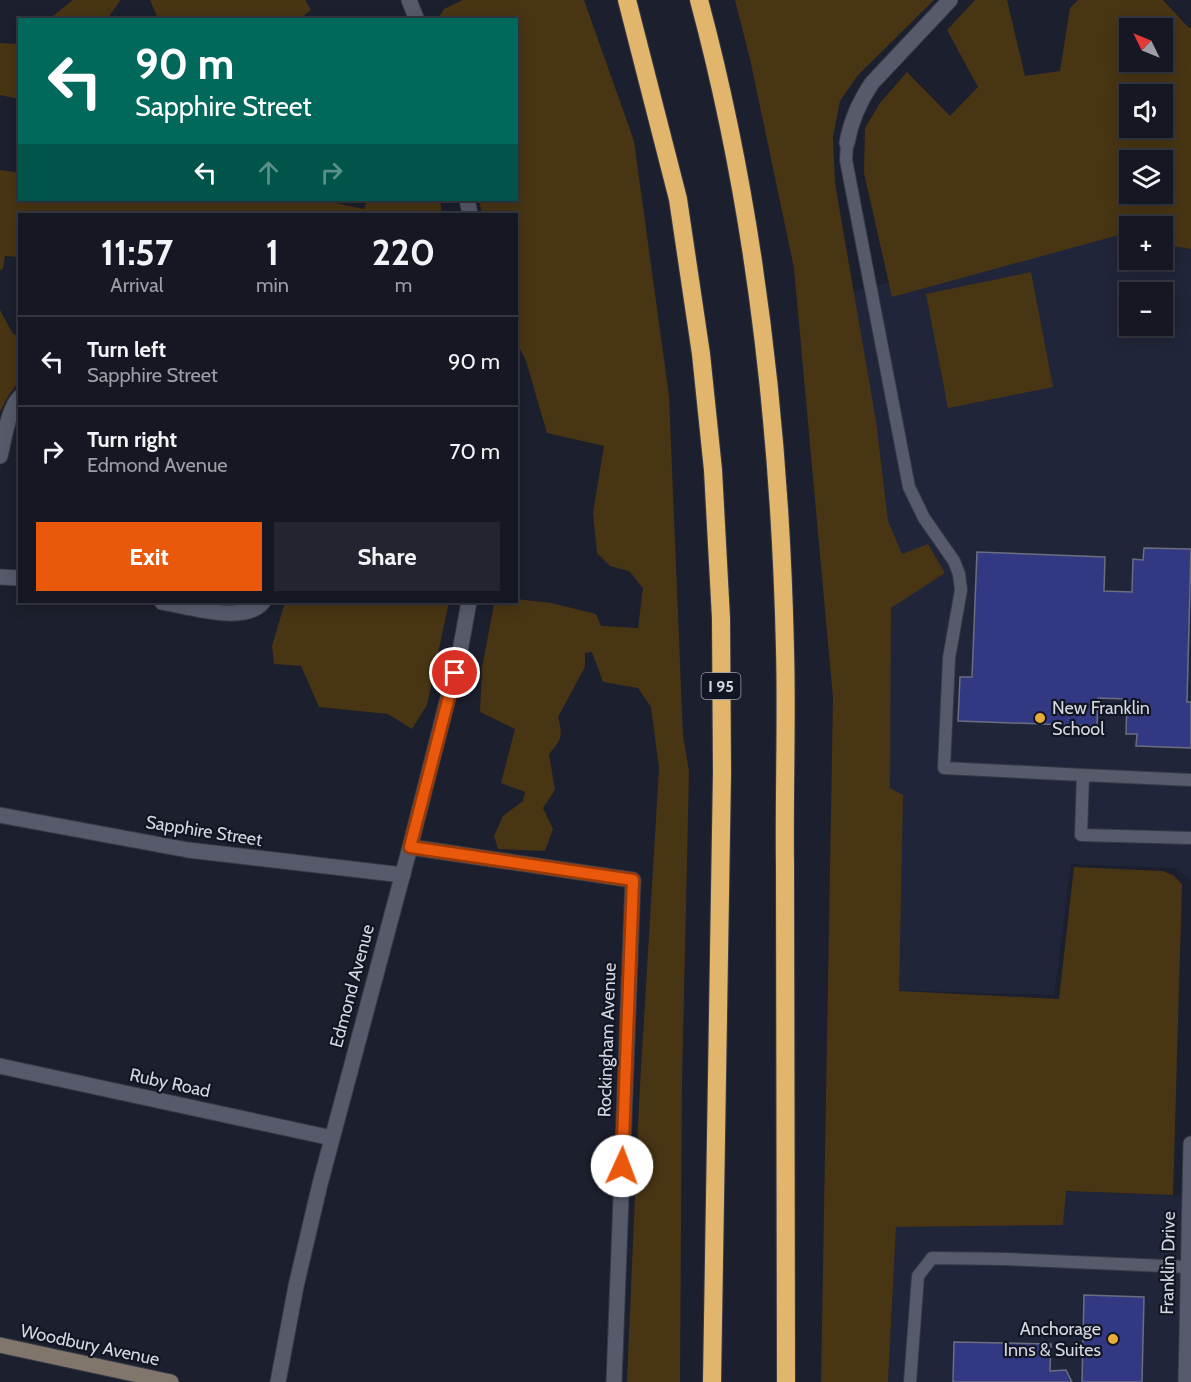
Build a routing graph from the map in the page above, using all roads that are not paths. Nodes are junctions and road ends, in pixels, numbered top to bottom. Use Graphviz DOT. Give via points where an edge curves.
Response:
graph roads {
  1 [pos="409,0"];
  2 [pos="627,0"];
  3 [pos="699,0"];
  4 [pos="950,0"];
  5 [pos="416,18"];
  6 [pos="847,143"];
  7 [pos="18,399"];
  8 [pos="0,456"];
  9 [pos="0,577"];
  10 [pos="18,578"];
  11 [pos="168,603"];
  12 [pos="469,603"];
  13 [pos="260,604"];
  14 [pos="1083,775"];
  15 [pos="1191,780"];
  16 [pos="0,815"];
  17 [pos="1191,838"];
  18 [pos="410,847"];
  19 [pos="403,875"];
  20 [pos="0,1066"];
  21 [pos="332,1138"];
  22 [pos="1191,1144"];
  23 [pos="1189,1276"];
  24 [pos="0,1345"];
  25 [pos="171,1382"];
  26 [pos="278,1382"];
  27 [pos="614,1382"];
  28 [pos="712,1382"];
  29 [pos="786,1382"];
  30 [pos="910,1382"];
  31 [pos="1186,1382"];
  1 -- 5 [label="street"];
  2 -- 28 [label="highway, I 95" via="678,199 702,354 713,470 721,618 722,772"];
  3 -- 29 [label="highway" via="732,133 754,261 780,522 786,651"];
  4 -- 6 [label="street" via="861,98"];
  6 -- 14 [label="lane" via="846,160 909,487 959,574 961,590 949,658 944,768"];
  7 -- 8 [label="street"];
  9 -- 10 [label="street"];
  11 -- 13 [label="street" via="234,614"];
  12 -- 18 [label="street, Edmond Avenue"];
  14 -- 15 [label="lane"];
  14 -- 17 [label="lane" via="1081,835"];
  16 -- 19 [label="street, Sapphire Street" via="188,850"];
  18 -- 19 [label="street, Edmond Avenue"];
  18 -- 27 [label="street, Rockingham Avenue" via="633,880"];
  19 -- 21 [label="street, Edmond Avenue"];
  20 -- 21 [label="street, Ruby Road"];
  21 -- 26 [label="street, Edmond Avenue" via="296,1286"];
  22 -- 23 [label="street, Franklin Drive"];
  23 -- 30 [label="lane" via="1005,1259 932,1258 918,1276"];
  23 -- 31 [label="street, Franklin Drive"];
  24 -- 25 [label="street, Woodbury Avenue"];
}
